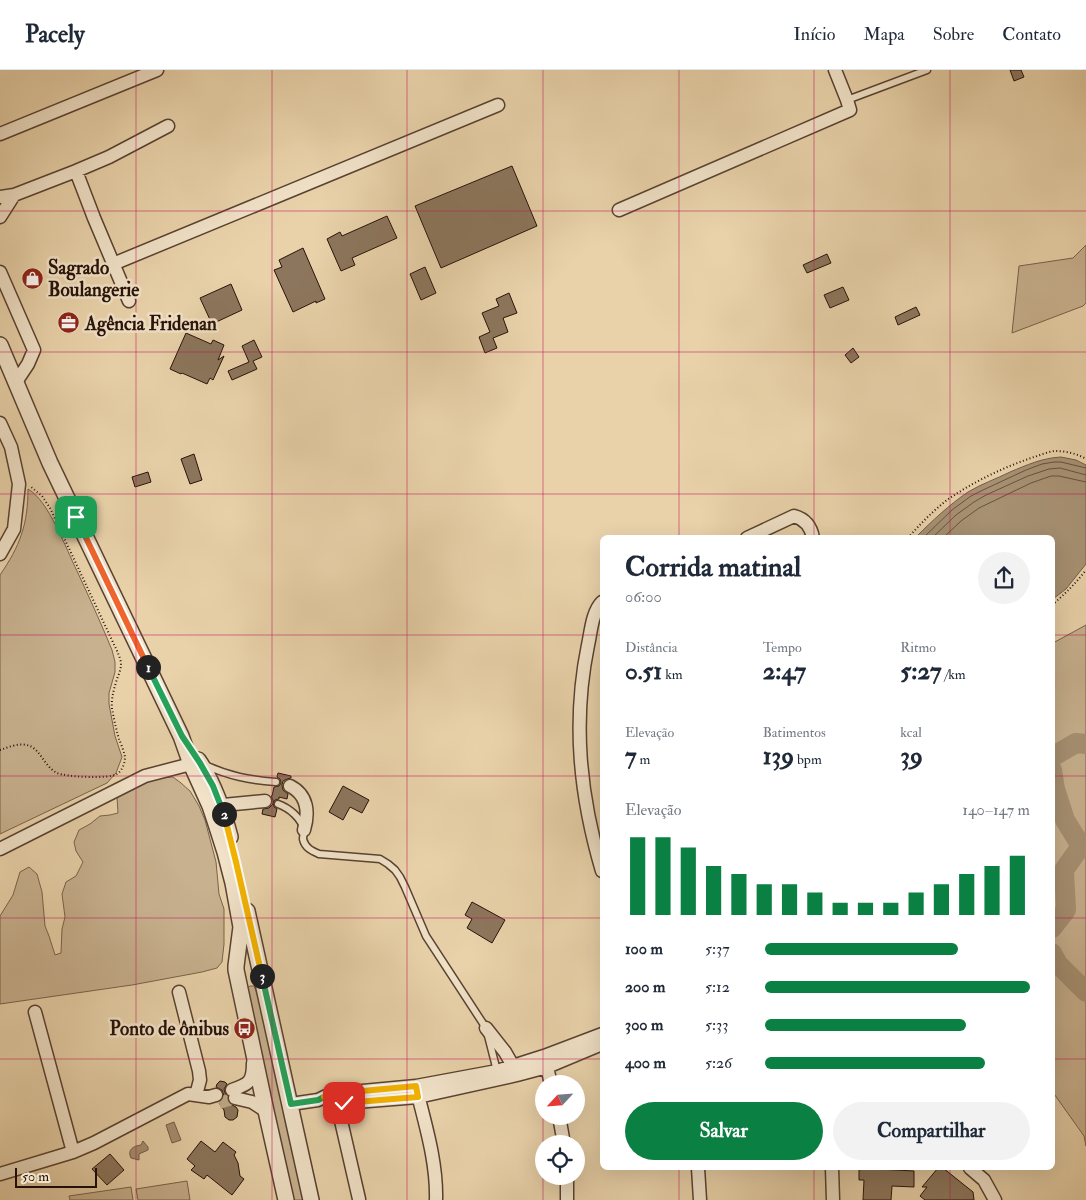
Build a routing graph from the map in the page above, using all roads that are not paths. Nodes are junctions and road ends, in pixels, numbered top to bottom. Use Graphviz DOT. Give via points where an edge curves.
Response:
graph roads {
  1 [pos="157,70"];
  2 [pos="835,70"];
  3 [pos="927,70"];
  4 [pos="848,105"];
  5 [pos="498,106"];
  6 [pos="168,126"];
  7 [pos="0,134"];
  8 [pos="76,171"];
  9 [pos="14,195"];
  10 [pos="0,197"];
  11 [pos="619,210"];
  12 [pos="0,217"];
  13 [pos="113,264"];
  14 [pos="0,272"];
  15 [pos="129,301"];
  16 [pos="0,345"];
  17 [pos="16,382"];
  18 [pos="0,423"];
  19 [pos="753,535"];
  20 [pos="812,535"];
  21 [pos="0,554"];
  22 [pos="600,604"];
  23 [pos="196,764"];
  24 [pos="276,782"];
  25 [pos="290,786"];
  26 [pos="271,803"];
  27 [pos="215,805"];
  28 [pos="304,830"];
  29 [pos="0,849"];
  30 [pos="600,864"];
  31 [pos="240,986"];
  32 [pos="179,992"];
  33 [pos="269,1007"];
  34 [pos="35,1012"];
  35 [pos="486,1028"];
  36 [pos="600,1035"];
  37 [pos="600,1045"];
  38 [pos="254,1053"];
  39 [pos="546,1062"];
  40 [pos="513,1066"];
  41 [pos="497,1071"];
  42 [pos="549,1075"];
  43 [pos="417,1091"];
  44 [pos="196,1095"];
  45 [pos="218,1099"];
  46 [pos="291,1104"];
  47 [pos="266,1111"];
  48 [pos="73,1152"];
  49 [pos="698,1170"];
  50 [pos="832,1170"];
  51 [pos="972,1170"];
  52 [pos="0,1174"];
  53 [pos="567,1185"];
  54 [pos="359,1199"];
  55 [pos="286,1200"];
  56 [pos="311,1200"];
  57 [pos="436,1200"];
  58 [pos="567,1200"];
  59 [pos="700,1200"];
  60 [pos="833,1200"];
  61 [pos="995,1200"];
  1 -- 7 [label="street"];
  2 -- 4 [label="street"];
  3 -- 4 [label="lane"];
  4 -- 11 [label="street"];
  5 -- 13 [label="street"];
  6 -- 8 [label="street"];
  8 -- 9 [label="street"];
  8 -- 13 [label="street"];
  9 -- 10 [label="street"];
  9 -- 12 [label="street"];
  13 -- 15 [label="street"];
  14 -- 17 [label="street" via="34,350"];
  16 -- 17 [label="street"];
  17 -- 23 [label="street" via="50,462"];
  18 -- 21 [label="street" via="11,447 19,484 14,529"];
  19 -- 20 [label="street" via="794,516 808,524"];
  22 -- 30 [label="street" via="583,669 579,742 586,805"];
  23 -- 24 [label="lane" via="235,777"];
  23 -- 27 [label="street" via="213,786"];
  23 -- 29 [label="street" via="145,776"];
  25 -- 28 [label="street" via="301,795 307,810"];
  26 -- 27 [label="street"];
  26 -- 28 [label="lane" via="285,806"];
  27 -- 31 [label="street" via="241,927 236,966"];
  27 -- 33 [label="street" via="236,862"];
  28 -- 35 [label="lane" via="303,838 310,851 380,859 395,870 426,936"];
  31 -- 33 [label="street" via="244,981 253,979"];
  31 -- 38 [label="street"];
  32 -- 44 [label="street" via="199,1071"];
  33 -- 46 [label="street"];
  34 -- 48 [label="street"];
  35 -- 40 [label="street"];
  35 -- 41 [label="lane"];
  36 -- 39 [label="street"];
  37 -- 39 [label="street"];
  38 -- 47 [label="street"];
  38 -- 47 [label="street" via="253,1076 247,1085 233,1094"];
  39 -- 40 [label="street"];
  39 -- 42 [label="street"];
  39 -- 43 [label="street" via="516,1075"];
  40 -- 41 [label="street"];
  41 -- 43 [label="street"];
  43 -- 46 [label="street" via="341,1093"];
  43 -- 54 [label="street" via="340,1105"];
  43 -- 57 [label="street" via="434,1167"];
  44 -- 45 [label="street"];
  44 -- 48 [label="street" via="185,1095"];
  46 -- 56 [label="street"];
  47 -- 55 [label="street"];
  48 -- 52 [label="street"];
  49 -- 59 [label="street"];
  50 -- 60 [label="street"];
  51 -- 61 [label="street" via="984,1180"];
  53 -- 58 [label="street"];
}
